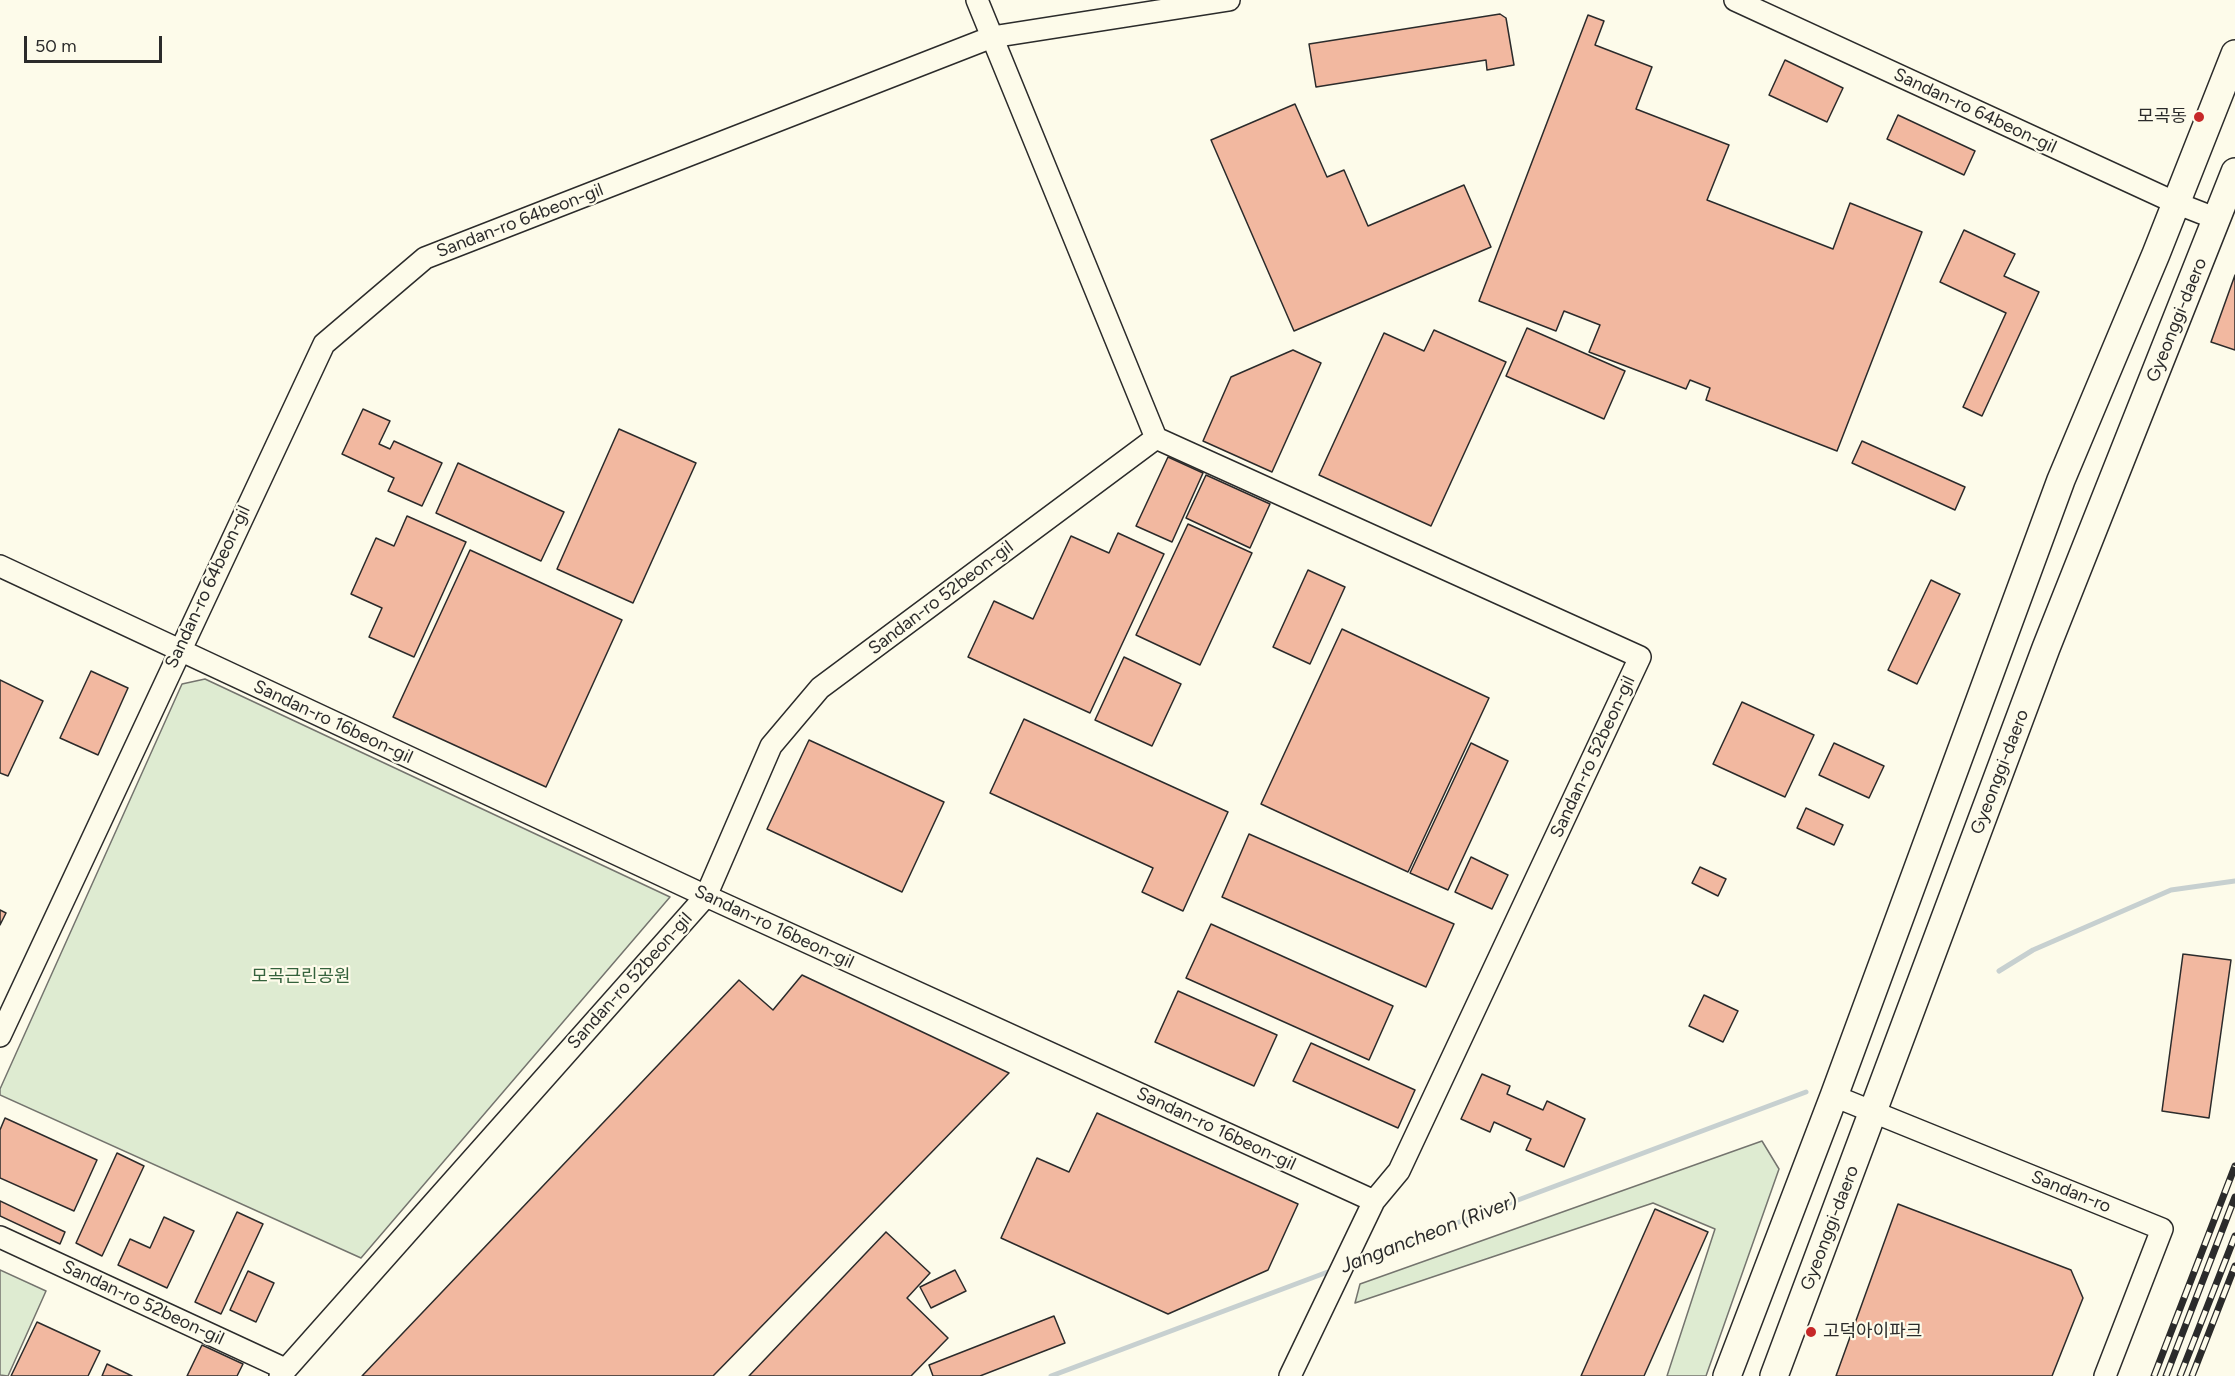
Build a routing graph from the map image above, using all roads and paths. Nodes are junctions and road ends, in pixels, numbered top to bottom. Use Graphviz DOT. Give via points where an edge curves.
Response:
graph roads {
  1 [pos="976,0"];
  2 [pos="1229,0"];
  3 [pos="1735,0"];
  4 [pos="992,37"];
  5 [pos="2235,54"];
  6 [pos="2235,172"];
  7 [pos="2176,203"];
  8 [pos="2217,219"];
  9 [pos="1156,438"];
  10 [pos="0,566"];
  11 [pos="178,650"];
  12 [pos="705,896"];
  13 [pos="1,1030"];
  14 [pos="1834,1096"];
  15 [pos="1873,1111"];
  16 [pos="1374,1201"];
  17 [pos="0,1237"];
  18 [pos="283,1373"];
  19 [pos="1290,1376"];
  20 [pos="1727,1376"];
  21 [pos="1774,1376"];
  22 [pos="2105,1376"];
  1 -- 4 [label="street"];
  2 -- 4 [label="street, Sandan-ro 64beon-gil"];
  3 -- 7 [label="street, Sandan-ro 64beon-gil"];
  4 -- 9 [label="street"];
  4 -- 11 [label="street, Sandan-ro 64beon-gil" via="425,258 324,344"];
  5 -- 7 [label="main road"];
  6 -- 8 [label="main road, Gyeonggi-daero"];
  7 -- 8 [label="street, Sandan-ro 64beon-gil"];
  7 -- 14 [label="main road" via="2061,480"];
  8 -- 15 [label="main road, Gyeonggi-daero" via="2046,648"];
  9 -- 12 [label="street, Sandan-ro 52beon-gil" via="820,688 771,746"];
  9 -- 16 [label="street, Sandan-ro 52beon-gil" via="1640,657 1399,1171"];
  10 -- 11 [label="street, Sandan-ro 16beon-gil"];
  11 -- 12 [label="street, Sandan-ro 16beon-gil"];
  11 -- 13 [label="street, Sandan-ro 64beon-gil"];
  12 -- 16 [label="street, Sandan-ro 16beon-gil"];
  12 -- 18 [label="street, Sandan-ro 52beon-gil"];
  14 -- 15 [label="street, Sandan-ro"];
  14 -- 20 [label="main road"];
  15 -- 21 [label="main road, Gyeonggi-daero"];
  15 -- 22 [label="street, Sandan-ro" via="2162,1229"];
  16 -- 19 [label="street"];
  17 -- 18 [label="street, Sandan-ro 52beon-gil"];
}
